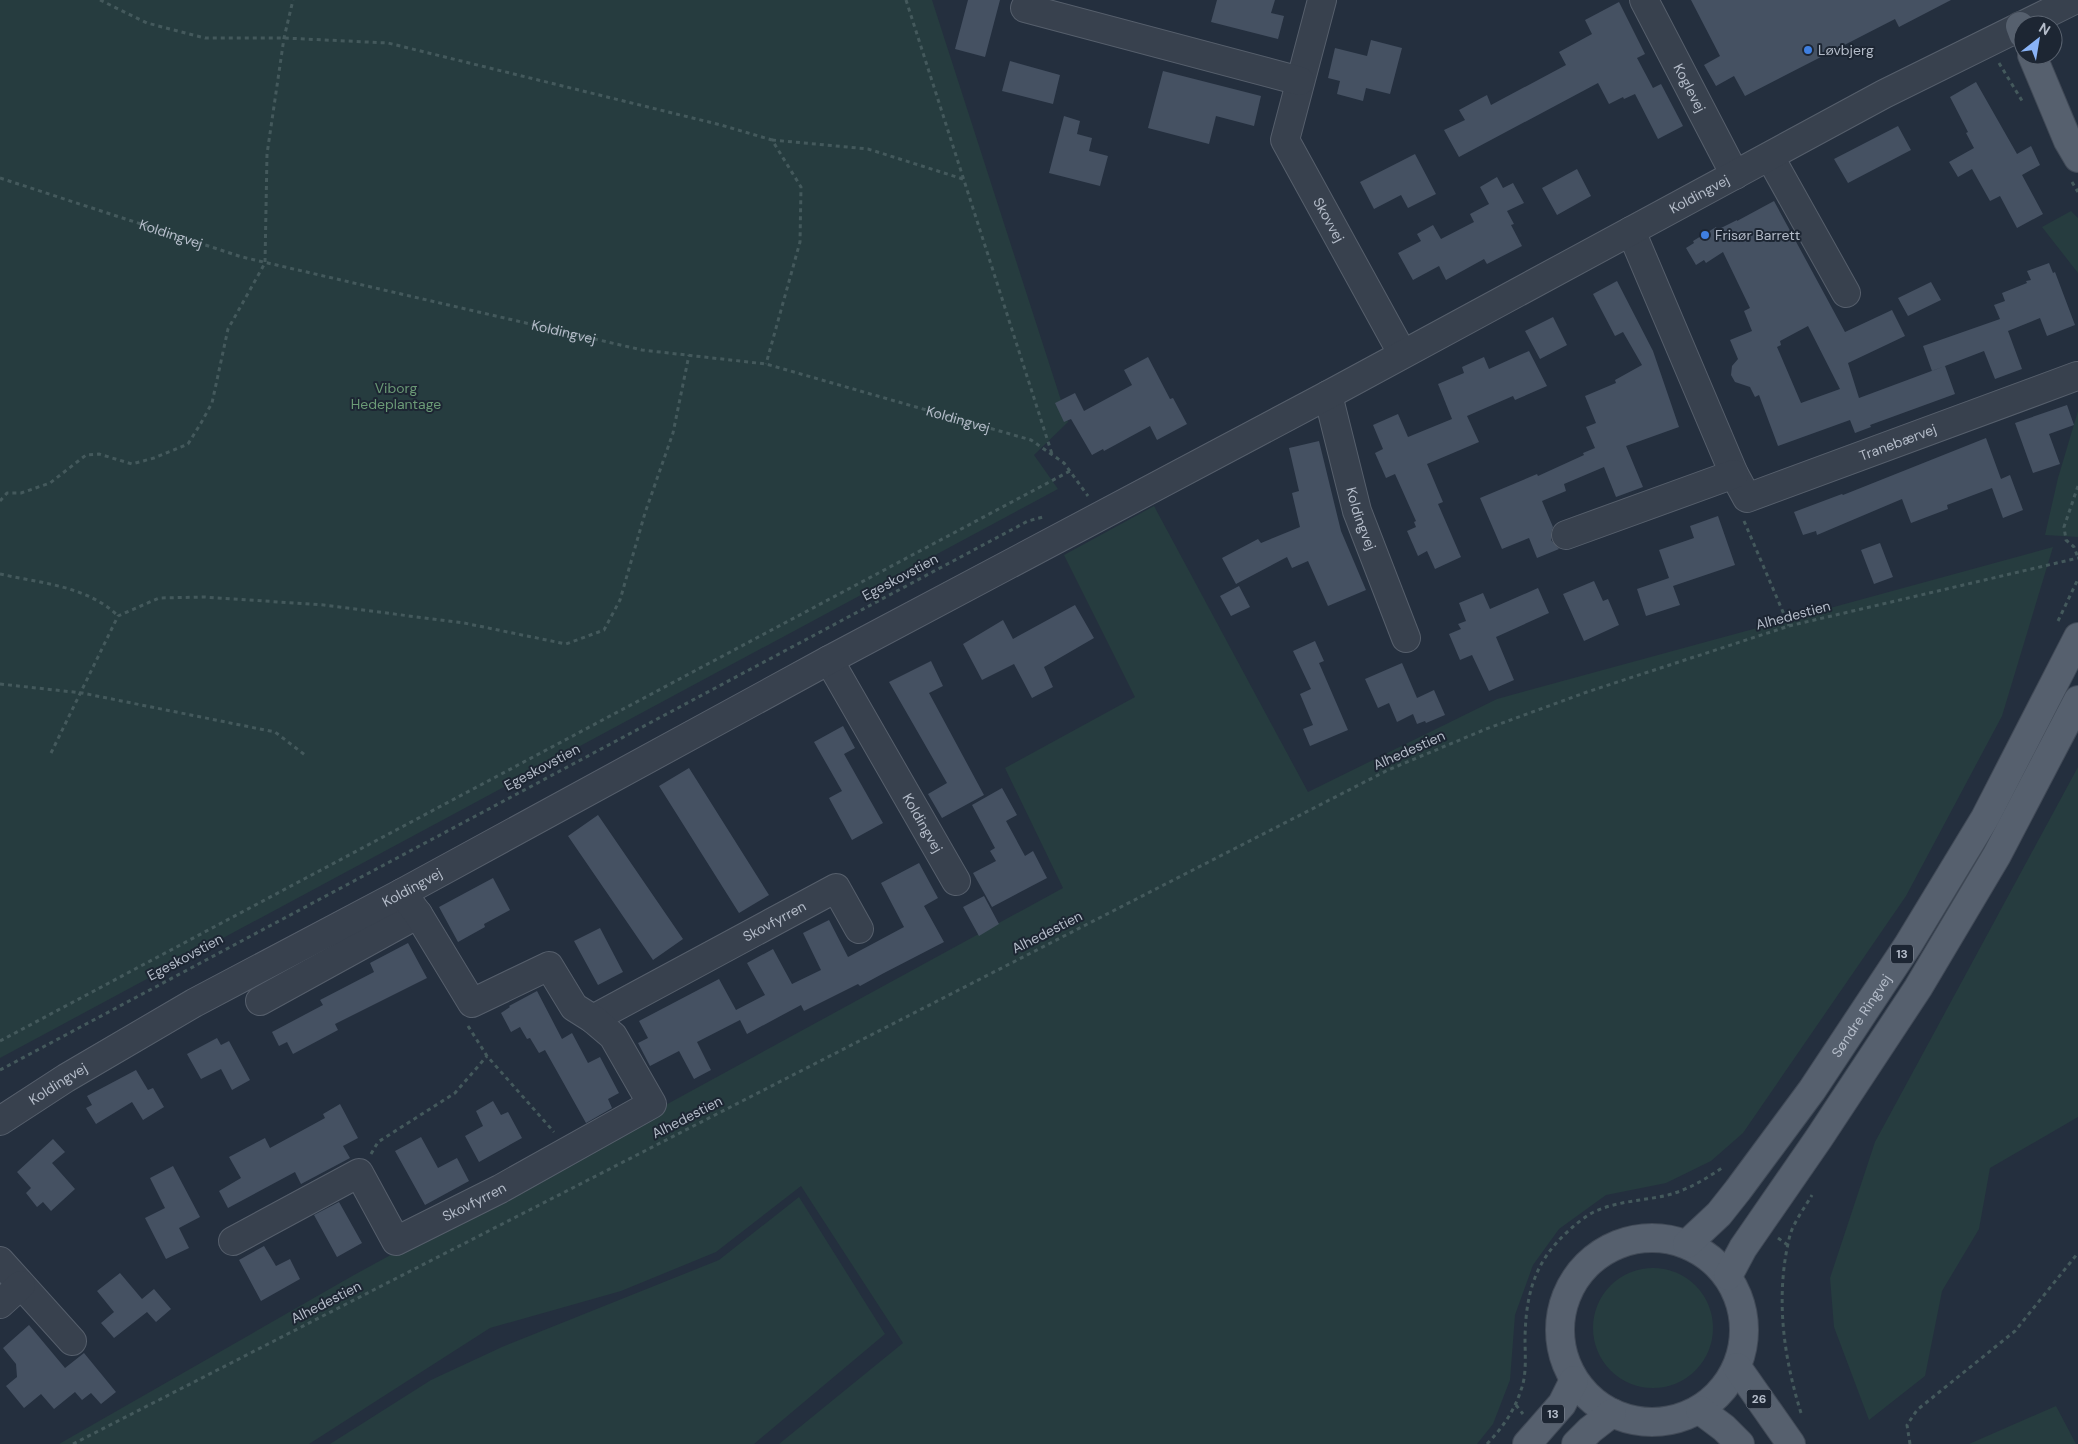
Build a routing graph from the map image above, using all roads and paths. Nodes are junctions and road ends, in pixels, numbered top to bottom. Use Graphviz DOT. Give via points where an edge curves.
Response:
graph roads {
  1 [pos="100,0"];
  2 [pos="293,0"];
  3 [pos="906,0"];
  4 [pos="1322,0"];
  5 [pos="1644,0"];
  6 [pos="2074,0"];
  7 [pos="1025,8"];
  8 [pos="2048,15"];
  9 [pos="2013,34"];
  10 [pos="284,38"];
  11 [pos="2036,65"];
  12 [pos="1300,81"];
  13 [pos="772,140"];
  14 [pos="1770,157"];
  15 [pos="2078,158"];
  16 [pos="1735,175"];
  17 [pos="0,178"];
  18 [pos="964,180"];
  19 [pos="1631,231"];
  20 [pos="265,263"];
  21 [pos="1846,293"];
  22 [pos="1402,353"];
  23 [pos="689,356"];
  24 [pos="766,364"];
  25 [pos="2077,376"];
  26 [pos="1328,395"];
  27 [pos="1053,455"];
  28 [pos="1070,471"];
  29 [pos="1734,474"];
  30 [pos="2078,486"];
  31 [pos="1747,498"];
  32 [pos="0,501"];
  33 [pos="1102,515"];
  34 [pos="1046,516"];
  35 [pos="1566,535"];
  36 [pos="2078,558"];
  37 [pos="0,574"];
  38 [pos="2078,579"];
  39 [pos="118,616"];
  40 [pos="1789,626"];
  41 [pos="2068,630"];
  42 [pos="1406,638"];
  43 [pos="829,660"];
  44 [pos="0,684"];
  45 [pos="82,693"];
  46 [pos="2078,700"];
  47 [pos="50,753"];
  48 [pos="305,755"];
  49 [pos="956,881"];
  50 [pos="410,904"];
  51 [pos="859,929"];
  52 [pos="260,1001"];
  53 [pos="472,1003"];
  54 [pos="593,1019"];
  55 [pos="0,1041"];
  56 [pos="487,1056"];
  57 [pos="0,1070"];
  58 [pos="0,1121"];
  59 [pos="570,1150"];
  60 [pos="1723,1168"];
  61 [pos="359,1173"];
  62 [pos="1812,1193"];
  63 [pos="233,1241"];
  64 [pos="1687,1244"];
  65 [pos="2078,1253"];
  66 [pos="0,1261"];
  67 [pos="1728,1276"];
  68 [pos="22,1286"];
  69 [pos="0,1304"];
  70 [pos="72,1341"];
  71 [pos="1737,1367"];
  72 [pos="1574,1380"];
  73 [pos="1700,1410"];
  74 [pos="1612,1413"];
  75 [pos="1786,1437"];
  76 [pos="73,1444"];
  77 [pos="1487,1444"];
  78 [pos="1527,1444"];
  79 [pos="1576,1444"];
  80 [pos="1740,1444"];
  81 [pos="1910,1444"];
  1 -- 10 [label="path" via="146,23 205,38"];
  2 -- 10 [label="path"];
  3 -- 18 [label="path"];
  4 -- 12 [label="street, Skovvej"];
  5 -- 16 [label="street, Koglevej"];
  6 -- 8 [label="street, Koldingvej"];
  7 -- 12 [label="street"];
  9 -- 14 [label="street, Koldingvej" via="1884,94"];
  10 -- 13 [label="path" via="388,43"];
  10 -- 20 [label="path" via="266,154"];
  11 -- 15 [label="main road"];
  12 -- 22 [label="street, Skovvej" via="1285,140"];
  13 -- 18 [label="path" via="868,149"];
  13 -- 24 [label="path" via="801,187 800,242"];
  14 -- 16 [label="street, Koldingvej"];
  14 -- 21 [label="street"];
  16 -- 19 [label="street, Koldingvej"];
  17 -- 20 [label="path, Koldingvej"];
  18 -- 27 [label="path"];
  19 -- 22 [label="street, Koldingvej"];
  19 -- 29 [label="street"];
  20 -- 23 [label="path, Koldingvej" via="642,350"];
  20 -- 32 [label="path" via="228,329 212,403 188,444 132,464 99,454 86,455 50,483 7,493"];
  22 -- 26 [label="street, Koldingvej"];
  23 -- 24 [label="path, Koldingvej"];
  23 -- 39 [label="path" via="673,433 620,600 604,630 566,644 464,623 324,605 204,598 159,598"];
  24 -- 27 [label="path, Koldingvej" via="1031,440"];
  25 -- 31 [label="street, Tranebærvej"];
  26 -- 33 [label="street, Koldingvej"];
  26 -- 42 [label="street, Koldingvej" via="1357,511"];
  27 -- 28 [label="path, Koldingvej"];
  28 -- 33 [label="path, Koldingvej"];
  28 -- 55 [label="path"];
  29 -- 31 [label="street"];
  29 -- 35 [label="street"];
  30 -- 36 [label="path" via="2064,527 2066,540 2074,547"];
  31 -- 40 [label="path" via="1744,523"];
  33 -- 43 [label="street, Koldingvej"];
  34 -- 57 [label="path, Egeskovstien" via="1028,521"];
  36 -- 40 [label="path, Alhedestien"];
  37 -- 39 [label="path" via="78,591 107,604"];
  38 -- 41 [label="path"];
  39 -- 45 [label="path"];
  40 -- 76 [label="path, Alhedestien" via="1587,692 1388,770"];
  41 -- 64 [label="main road, Søndre Ringvej / 13" via="1985,818 1898,960 1812,1090 1738,1190 1719,1214"];
  43 -- 49 [label="street, Koldingvej"];
  43 -- 50 [label="street, Koldingvej"];
  44 -- 45 [label="path"];
  45 -- 47 [label="path"];
  45 -- 48 [label="path" via="275,732"];
  46 -- 67 [label="main road, 13" via="1996,854 1918,988 1743,1248"];
  50 -- 52 [label="street"];
  50 -- 53 [label="street"];
  50 -- 58 [label="street, Koldingvej" via="194,1003"];
  51 -- 54 [label="street, Skovfyrren" via="836,888"];
  53 -- 54 [label="street, Skovfyrren" via="549,966 574,1007"];
  53 -- 56 [label="path" via="463,1017"];
  54 -- 59 [label="street, Skovfyrren" via="613,1036 652,1104"];
  56 -- 59 [label="path"];
  56 -- 61 [label="path" via="455,1093 378,1142"];
  59 -- 61 [label="street, Skovfyrren" via="396,1241"];
  60 -- 77 [label="path" via="1695,1186 1665,1196 1621,1202 1586,1216 1555,1244 1536,1272 1527,1302 1522,1388 1512,1413"];
  61 -- 63 [label="street"];
  62 -- 75 [label="path" via="1790,1234 1782,1279 1782,1332 1790,1378 1803,1420"];
  64 -- 67 [label="main road" via="1710,1257"];
  64 -- 72 [label="main road" via="1666,1238 1624,1242 1605,1250 1588,1263 1565,1298 1560,1319 1560,1340"];
  65 -- 81 [label="path" via="2015,1331 1917,1410 1907,1425"];
  66 -- 68 [label="street"];
  67 -- 71 [label="main road" via="1739,1297 1744,1320 1744,1344"];
  68 -- 69 [label="street"];
  68 -- 70 [label="street"];
  71 -- 73 [label="main road" via="1722,1391"];
  71 -- 75 [label="main road, 26"];
  72 -- 74 [label="main road" via="1591,1399"];
  72 -- 78 [label="main road, 13" via="1562,1404"];
  73 -- 74 [label="main road" via="1679,1419 1656,1423 1634,1421"];
  73 -- 80 [label="main road"];
  74 -- 79 [label="main road"];
}
